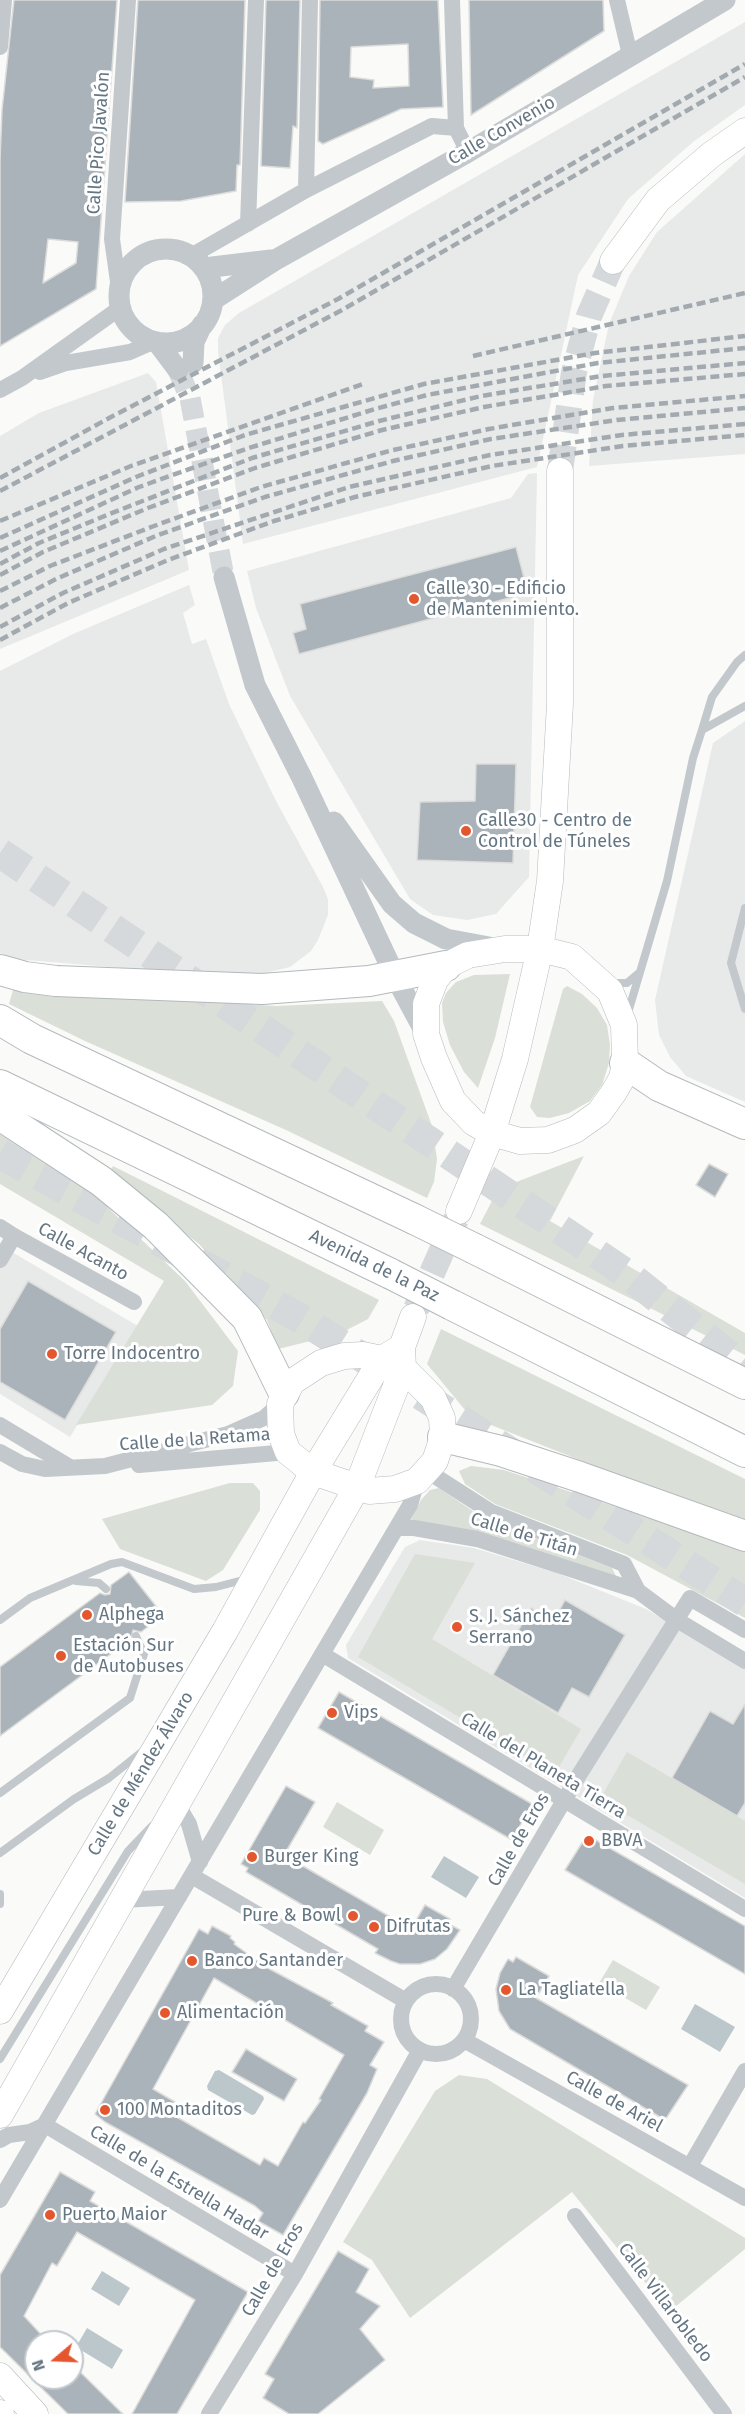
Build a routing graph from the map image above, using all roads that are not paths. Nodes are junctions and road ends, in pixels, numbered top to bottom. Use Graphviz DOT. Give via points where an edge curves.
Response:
graph roads {
  1 [pos="4,0"];
  2 [pos="128,0"];
  3 [pos="256,0"];
  4 [pos="310,0"];
  5 [pos="452,0"];
  6 [pos="617,0"];
  7 [pos="725,0"];
  8 [pos="0,47"];
  9 [pos="630,56"];
  10 [pos="456,128"];
  11 [pos="745,131"];
  12 [pos="468,152"];
  13 [pos="306,190"];
  14 [pos="248,224"];
  15 [pos="277,259"];
  16 [pos="613,261"];
  17 [pos="197,262"];
  18 [pos="120,298"];
  19 [pos="213,300"];
  20 [pos="202,325"];
  21 [pos="156,342"];
  22 [pos="22,378"];
  23 [pos="0,390"];
  24 [pos="560,471"];
  25 [pos="224,577"];
  26 [pos="745,656"];
  27 [pos="745,706"];
  28 [pos="702,730"];
  29 [pos="302,778"];
  30 [pos="745,908"];
  31 [pos="505,949"];
  32 [pos="540,949"];
  33 [pos="446,966"];
  34 [pos="0,970"];
  35 [pos="641,972"];
  36 [pos="396,978"];
  37 [pos="597,978"];
  38 [pos="745,1009"];
  39 [pos="0,1020"];
  40 [pos="624,1025"];
  41 [pos="426,1034"];
  42 [pos="625,1063"];
  43 [pos="0,1085"];
  44 [pos="0,1115"];
  45 [pos="745,1124"];
  46 [pos="492,1133"];
  47 [pos="459,1210"];
  48 [pos="7,1232"];
  49 [pos="0,1260"];
  50 [pos="134,1302"];
  51 [pos="413,1317"];
  52 [pos="396,1358"];
  53 [pos="745,1384"];
  54 [pos="282,1399"];
  55 [pos="0,1425"];
  56 [pos="443,1437"];
  57 [pos="0,1452"];
  58 [pos="288,1452"];
  59 [pos="745,1452"];
  60 [pos="105,1466"];
  61 [pos="73,1468"];
  62 [pos="313,1472"];
  63 [pos="422,1476"];
  64 [pos="357,1487"];
  65 [pos="397,1528"];
  66 [pos="745,1536"];
  67 [pos="253,1578"];
  68 [pos="67,1581"];
  69 [pos="106,1588"];
  70 [pos="638,1591"];
  71 [pos="0,1620"];
  72 [pos="677,1620"];
  73 [pos="745,1630"];
  74 [pos="136,1636"];
  75 [pos="322,1654"];
  76 [pos="745,1661"];
  77 [pos="165,1733"];
  78 [pos="0,1793"];
  79 [pos="176,1802"];
  80 [pos="564,1802"];
  81 [pos="0,1853"];
  82 [pos="196,1869"];
  83 [pos="0,1894"];
  84 [pos="179,1897"];
  85 [pos="122,1900"];
  86 [pos="0,1904"];
  87 [pos="745,1909"];
  88 [pos="453,1989"];
  89 [pos="406,2001"];
  90 [pos="0,2011"];
  91 [pos="464,2040"];
  92 [pos="420,2050"];
  93 [pos="0,2059"];
  94 [pos="745,2071"];
  95 [pos="0,2115"];
  96 [pos="45,2125"];
  97 [pos="0,2140"];
  98 [pos="690,2166"];
  99 [pos="745,2198"];
  100 [pos="0,2200"];
  101 [pos="575,2216"];
  102 [pos="295,2274"];
  103 [pos="0,2376"];
  104 [pos="35,2414"];
  105 [pos="209,2414"];
  106 [pos="724,2414"];
  1 -- 8 [label="street"];
  2 -- 18 [label="street, Calle Pico Javalón" via="112,239"];
  3 -- 14 [label="street"];
  4 -- 13 [label="street"];
  5 -- 10 [label="street"];
  6 -- 9 [label="street"];
  7 -- 9 [label="street, Calle Convenio"];
  9 -- 12 [label="street, Calle Convenio"];
  10 -- 12 [label="street"];
  10 -- 13 [label="street, Calle Convenio" via="432,126"];
  11 -- 16 [label="main road" via="658,200"];
  12 -- 15 [label="street, Calle Convenio"];
  13 -- 14 [label="street, Calle Convenio"];
  14 -- 17 [label="street, Calle Convenio"];
  15 -- 17 [label="street"];
  15 -- 19 [label="street, Calle Convenio"];
  17 -- 18 [label="street" via="177,250 146,253 129,268"];
  17 -- 19 [label="street" via="209,278"];
  18 -- 21 [label="street" via="133,329"];
  18 -- 22 [label="street"];
  19 -- 20 [label="street"];
  20 -- 21 [label="street" via="182,340"];
  20 -- 21 [label="street" via="185,366"];
  21 -- 22 [label="street" via="130,352 66,363"];
  22 -- 23 [label="street"];
  24 -- 32 [label="main road" via="560,704 550,881"];
  25 -- 29 [label="street" via="255,685"];
  26 -- 28 [label="lane" via="712,697"];
  27 -- 28 [label="lane"];
  28 -- 35 [label="lane"];
  29 -- 31 [label="street" via="392,904 446,939"];
  29 -- 36 [label="street"];
  30 -- 38 [label="lane" via="731,963"];
  31 -- 32 [label="main road"];
  31 -- 33 [label="main road" via="468,955"];
  32 -- 37 [label="main road" via="572,957"];
  32 -- 46 [label="main road" via="515,1059"];
  33 -- 36 [label="highway"];
  33 -- 41 [label="main road" via="435,980 426,1004"];
  34 -- 36 [label="highway" via="56,981 262,989"];
  35 -- 37 [label="lane" via="627,983"];
  35 -- 40 [label="lane"];
  36 -- 41 [label="street"];
  37 -- 40 [label="main road" via="610,991"];
  39 -- 53 [label="highway, bridge" via="32,1039 414,1219"];
  40 -- 42 [label="main road"];
  41 -- 46 [label="main road" via="453,1101 474,1123"];
  42 -- 45 [label="highway" via="659,1086"];
  42 -- 46 [label="main road" via="622,1078 598,1113 575,1130 548,1140 520,1141"];
  43 -- 59 [label="highway, Avenida de la Paz, bridge" via="391,1274"];
  44 -- 54 [label="highway" via="101,1181 156,1226 247,1318"];
  46 -- 47 [label="main road"];
  48 -- 49 [label="street, Calle Acanto"];
  48 -- 50 [label="street, Calle Acanto"];
  51 -- 52 [label="main road, Calle de Méndez Álvaro"];
  52 -- 54 [label="main road" via="344,1356 321,1364 302,1374"];
  52 -- 56 [label="main road" via="433,1398 442,1418"];
  52 -- 62 [label="main road, Calle de Méndez Álvaro"];
  52 -- 64 [label="main road, Calle de Méndez Álvaro"];
  54 -- 58 [label="main road" via="281,1434"];
  54 -- 60 [label="street, Calle de la Retama" via="264,1418 228,1434"];
  55 -- 61 [label="street"];
  56 -- 63 [label="main road" via="435,1461"];
  56 -- 66 [label="highway" via="501,1451"];
  57 -- 61 [label="street, Calle de la Retama" via="34,1467"];
  58 -- 60 [label="street, Calle de la Retama"];
  58 -- 62 [label="main road"];
  60 -- 61 [label="street, Calle de la Retama"];
  62 -- 64 [label="main road"];
  62 -- 67 [label="main road, Calle de Méndez Álvaro"];
  63 -- 64 [label="main road" via="382,1491"];
  63 -- 65 [label="street"];
  63 -- 70 [label="street, Calle de Titán" via="491,1512 624,1564"];
  64 -- 79 [label="main road, Calle de Méndez Álvaro"];
  65 -- 70 [label="street, Calle de Titán" via="477,1539"];
  65 -- 75 [label="street"];
  67 -- 68 [label="lane" via="194,1589 122,1562"];
  67 -- 77 [label="main road, Calle de Méndez Álvaro"];
  68 -- 69 [label="lane" via="85,1580"];
  68 -- 71 [label="lane" via="30,1598"];
  70 -- 72 [label="street, Calle de Titán"];
  72 -- 73 [label="street" via="690,1598"];
  72 -- 76 [label="street, Calle de Titán"];
  72 -- 80 [label="street, Calle de Eros"];
  74 -- 78 [label="lane" via="144,1654 129,1698"];
  75 -- 80 [label="street, Calle del Planeta Tierra"];
  75 -- 82 [label="street"];
  77 -- 81 [label="lane" via="109,1778"];
  77 -- 90 [label="main road, Calle de Méndez Álvaro"];
  79 -- 82 [label="street" via="189,1824"];
  79 -- 85 [label="main road, Calle de Méndez Álvaro"];
  79 -- 93 [label="lane" via="128,1851"];
  80 -- 87 [label="street, Calle del Planeta Tierra"];
  80 -- 88 [label="street, Calle de Eros"];
  82 -- 84 [label="street"];
  82 -- 89 [label="street"];
  83 -- 86 [label="lane"];
  84 -- 85 [label="street"];
  84 -- 96 [label="street"];
  85 -- 95 [label="main road, Calle de Méndez Álvaro"];
  88 -- 89 [label="street" via="443,1985 422,1987"];
  88 -- 91 [label="street" via="468,2006 469,2029"];
  89 -- 92 [label="street" via="402,2012 404,2034"];
  91 -- 92 [label="street" via="444,2053"];
  91 -- 98 [label="street, Calle de Ariel"];
  92 -- 102 [label="street, Calle de Eros"];
  94 -- 98 [label="street"];
  96 -- 97 [label="street"];
  96 -- 100 [label="street"];
  96 -- 102 [label="street, Calle de la Estrella Hadar"];
  98 -- 99 [label="street, Calle de Ariel"];
  101 -- 106 [label="street, Calle Villarobledo"];
  102 -- 105 [label="street, Calle de Eros"];
  103 -- 104 [label="main road"];
}
